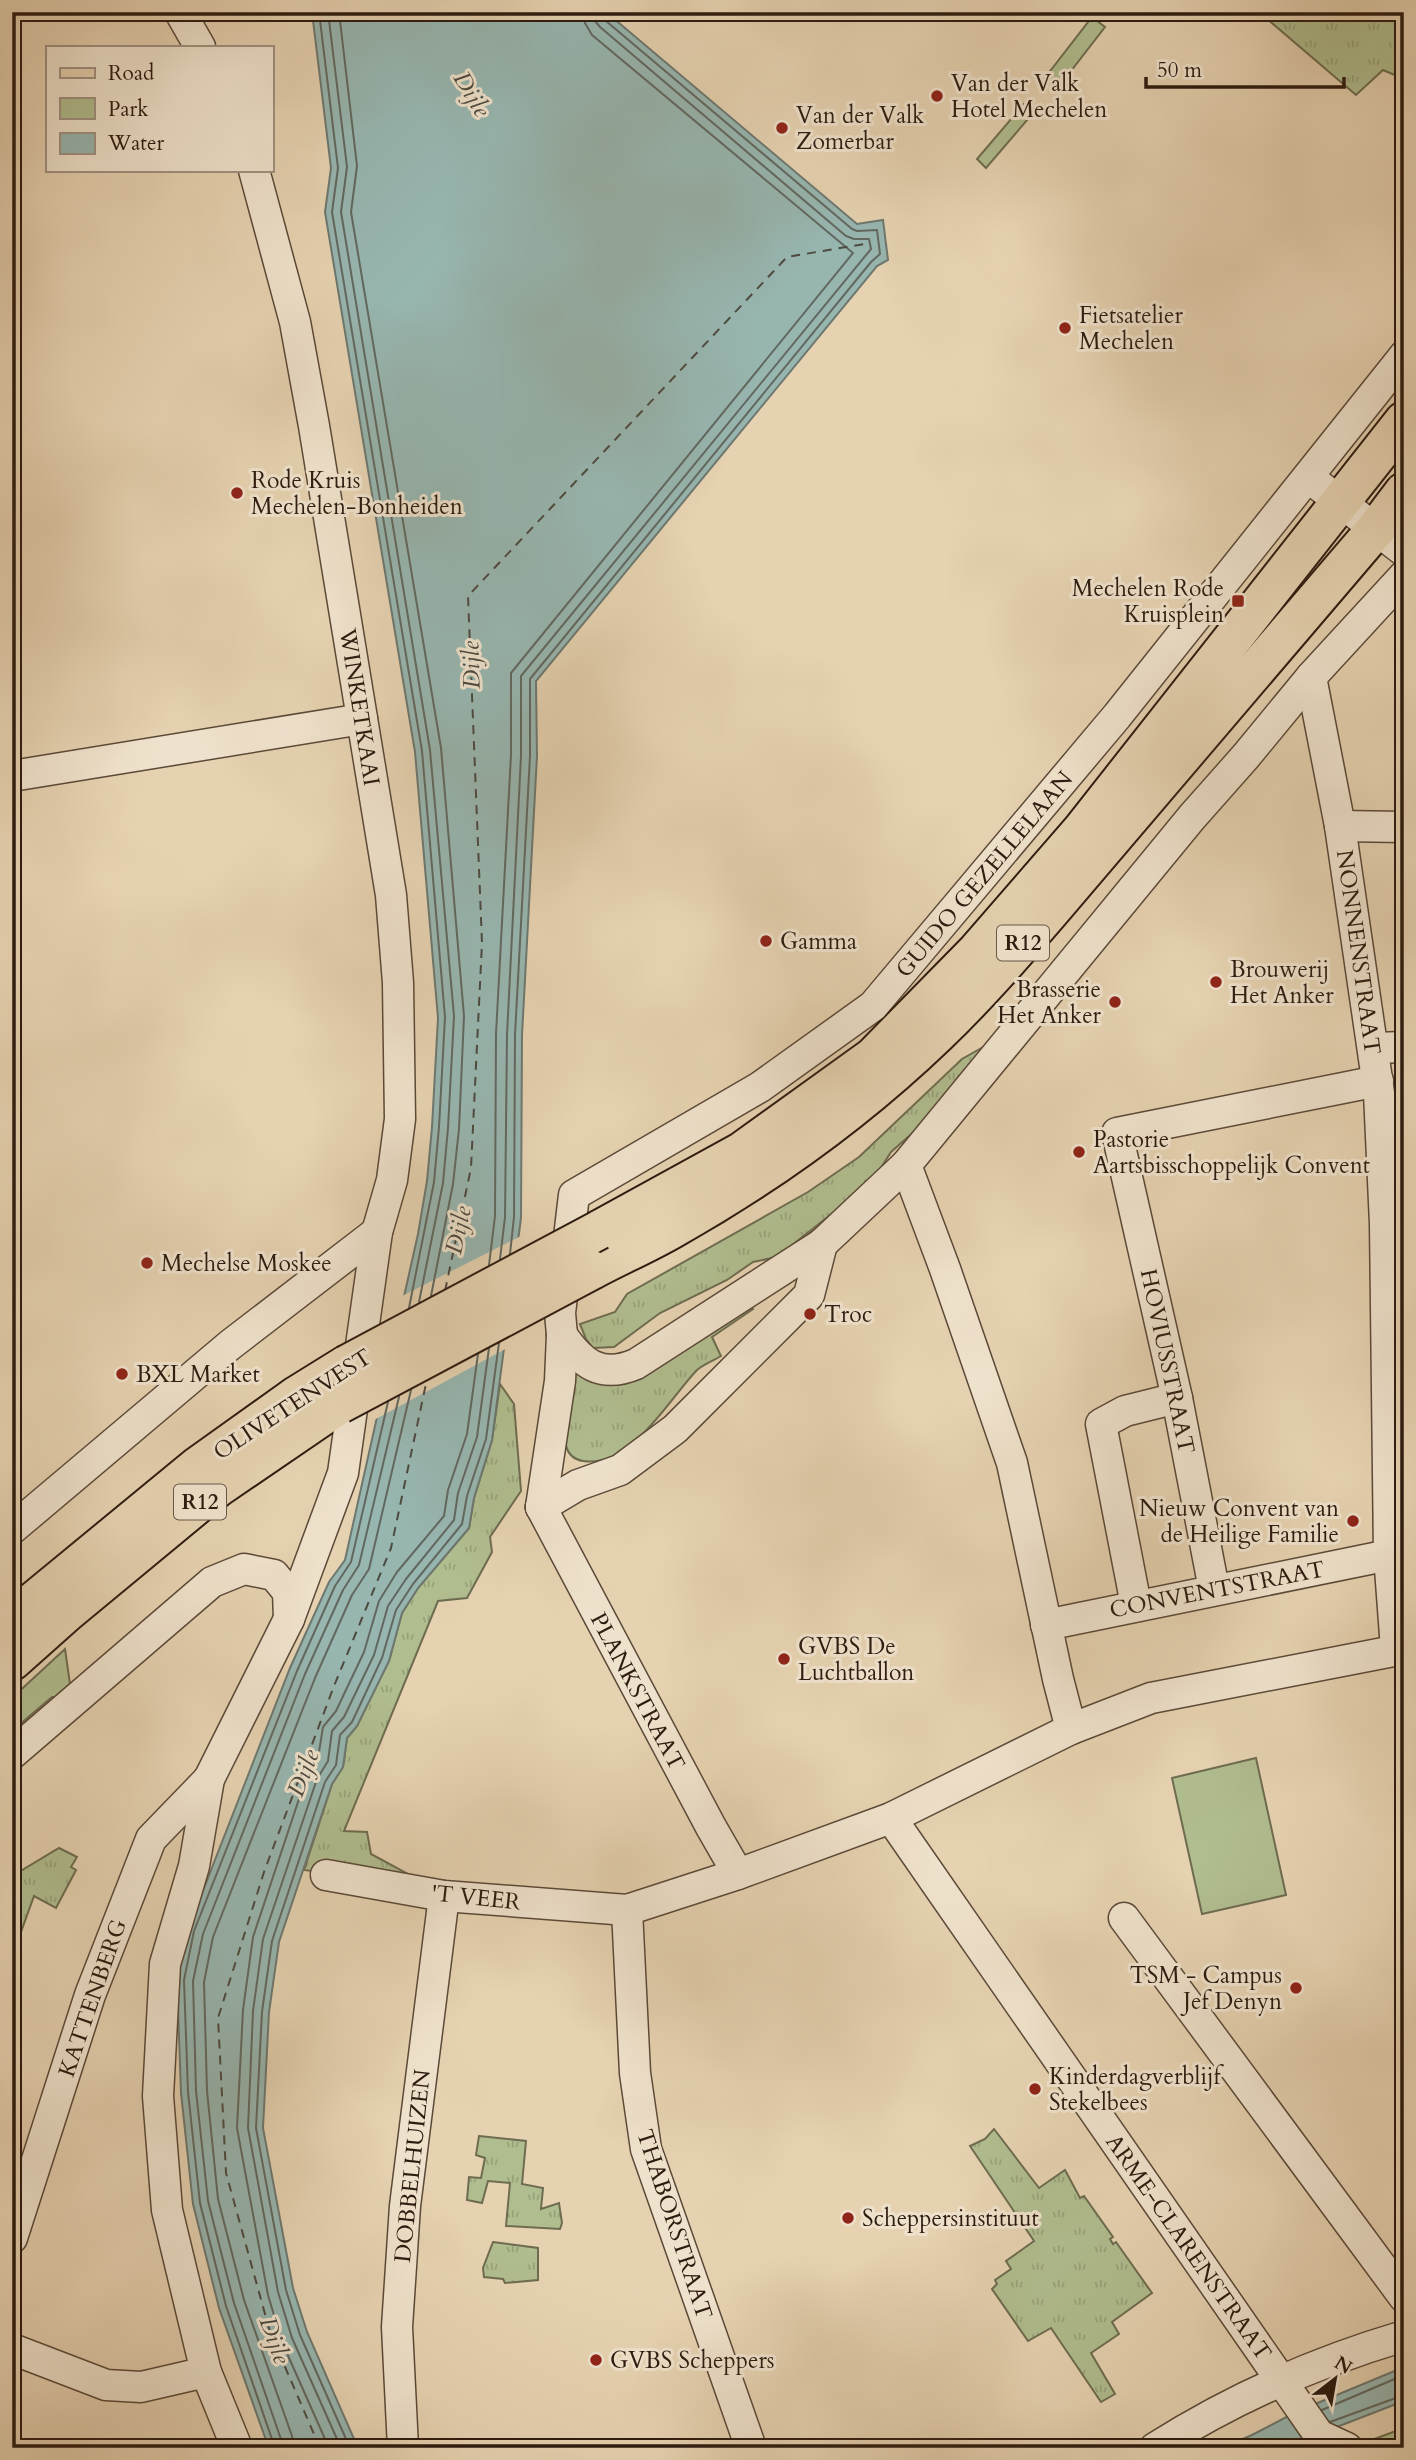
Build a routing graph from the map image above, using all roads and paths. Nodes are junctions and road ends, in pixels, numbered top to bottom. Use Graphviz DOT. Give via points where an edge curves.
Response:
graph roads {
  1 [pos="180,12"];
  2 [pos="199,46"];
  3 [pos="257,179"];
  4 [pos="1404,356"];
  5 [pos="1404,421"];
  6 [pos="1324,489"];
  7 [pos="1404,492"];
  8 [pos="1390,540"];
  9 [pos="1404,576"];
  10 [pos="1311,677"];
  11 [pos="362,719"];
  12 [pos="12,776"];
  13 [pos="1340,826"];
  14 [pos="1404,827"];
  15 [pos="1404,1047"];
  16 [pos="1373,1048"];
  17 [pos="1378,1082"];
  18 [pos="906,1165"];
  19 [pos="1394,1189"];
  20 [pos="599,1230"];
  21 [pos="377,1232"];
  22 [pos="822,1244"];
  23 [pos="562,1335"];
  24 [pos="1177,1398"];
  25 [pos="541,1507"];
  26 [pos="12,1529"];
  27 [pos="1389,1555"];
  28 [pos="1214,1589"];
  29 [pos="1136,1605"];
  30 [pos="12,1619"];
  31 [pos="289,1619"];
  32 [pos="1046,1625"];
  33 [pos="1400,1649"];
  34 [pos="12,1661"];
  35 [pos="1071,1729"];
  36 [pos="12,1754"];
  37 [pos="209,1779"];
  38 [pos="891,1818"];
  39 [pos="738,1874"];
  40 [pos="326,1875"];
  41 [pos="444,1895"];
  42 [pos="627,1910"];
  43 [pos="1124,1918"];
  44 [pos="23,2173"];
  45 [pos="12,2238"];
  46 [pos="1404,2297"];
  47 [pos="1404,2336"];
  48 [pos="12,2349"];
  49 [pos="206,2372"];
  50 [pos="1281,2379"];
  51 [pos="402,2443"];
  52 [pos="237,2448"];
  53 [pos="751,2448"];
  54 [pos="1155,2448"];
  55 [pos="1347,2448"];
  1 -- 2 [label="street"];
  3 -- 11 [label="street, WINKETKAAI" via="295,322"];
  4 -- 6 [label="street, GUIDO GEZELLELAAN"];
  5 -- 6 [label="main road, GUIDO GEZELLELAAN / R12"];
  6 -- 8 [label="street"];
  6 -- 20 [label="main road, GUIDO GEZELLELAAN / R12" via="1082,830 977,951 873,1057 741,1152"];
  6 -- 23 [label="street, GUIDO GEZELLELAAN" via="1117,716 873,1006 760,1087 574,1195 560,1313"];
  7 -- 8 [label="main road, R12"];
  8 -- 34 [label="main road, OLIVETENVEST / R12, bridge" via="999,971 891,1076 775,1165 673,1228 340,1404 217,1488"];
  9 -- 10 [label="street"];
  10 -- 13 [label="street, NONNENSTRAAT"];
  10 -- 18 [label="street"];
  11 -- 12 [label="street"];
  11 -- 21 [label="street, WINKETKAAI" via="391,895 398,983 400,1119 392,1180"];
  13 -- 14 [label="street"];
  13 -- 16 [label="street, NONNENSTRAAT"];
  15 -- 16 [label="street"];
  16 -- 17 [label="street, NONNENSTRAAT"];
  17 -- 19 [label="street, NONNENSTRAAT"];
  17 -- 24 [label="street, HOVIUSSTRAAT" via="1117,1133"];
  18 -- 22 [label="street"];
  18 -- 32 [label="street" via="1012,1463"];
  19 -- 27 [label="street, NONNENSTRAAT" via="1388,1337"];
  20 -- 30 [label="main road, OLIVETENVEST / R12, bridge" via="296,1396 198,1466"];
  21 -- 26 [label="street" via="230,1345"];
  21 -- 31 [label="street" via="343,1473"];
  22 -- 23 [label="street" via="623,1370 602,1370 587,1363"];
  22 -- 25 [label="street" via="809,1294 675,1429 620,1470 578,1485"];
  23 -- 25 [label="street, GUIDO GEZELLELAAN" via="560,1381"];
  24 -- 28 [label="street, HOVIUSSTRAAT"];
  24 -- 29 [label="street" via="1125,1411 1101,1424"];
  25 -- 39 [label="street, PLANKSTRAAT"];
  27 -- 28 [label="street, CONVENTSTRAAT"];
  27 -- 33 [label="street, NONNENSTRAAT"];
  28 -- 29 [label="street, CONVENTSTRAAT"];
  29 -- 32 [label="street, CONVENTSTRAAT"];
  31 -- 36 [label="street" via="288,1592 274,1575 244,1569 212,1582"];
  31 -- 37 [label="street"];
  32 -- 35 [label="street"];
  33 -- 35 [label="street" via="1151,1698"];
  35 -- 38 [label="street"];
  37 -- 44 [label="street, KATTENBERG" via="151,1839"];
  37 -- 49 [label="street" via="194,1866 165,1964 158,2096 167,2210"];
  38 -- 39 [label="street"];
  38 -- 50 [label="street, ARME-CLARENSTRAAT"];
  39 -- 42 [label="street"];
  40 -- 41 [label="street, 'T VEER"];
  41 -- 42 [label="street, 'T VEER"];
  41 -- 51 [label="street, DOBBELHUIZEN" via="405,2206 397,2327"];
  42 -- 53 [label="street, THABORSTRAAT" via="635,2073 646,2149"];
  43 -- 46 [label="street"];
  44 -- 45 [label="street, KATTENBERG"];
  47 -- 50 [label="street"];
  48 -- 49 [label="street" via="106,2385 141,2387"];
  49 -- 52 [label="street"];
  50 -- 54 [label="street"];
  50 -- 55 [label="street, ARME-CLARENSTRAAT" via="1320,2435"];
}
